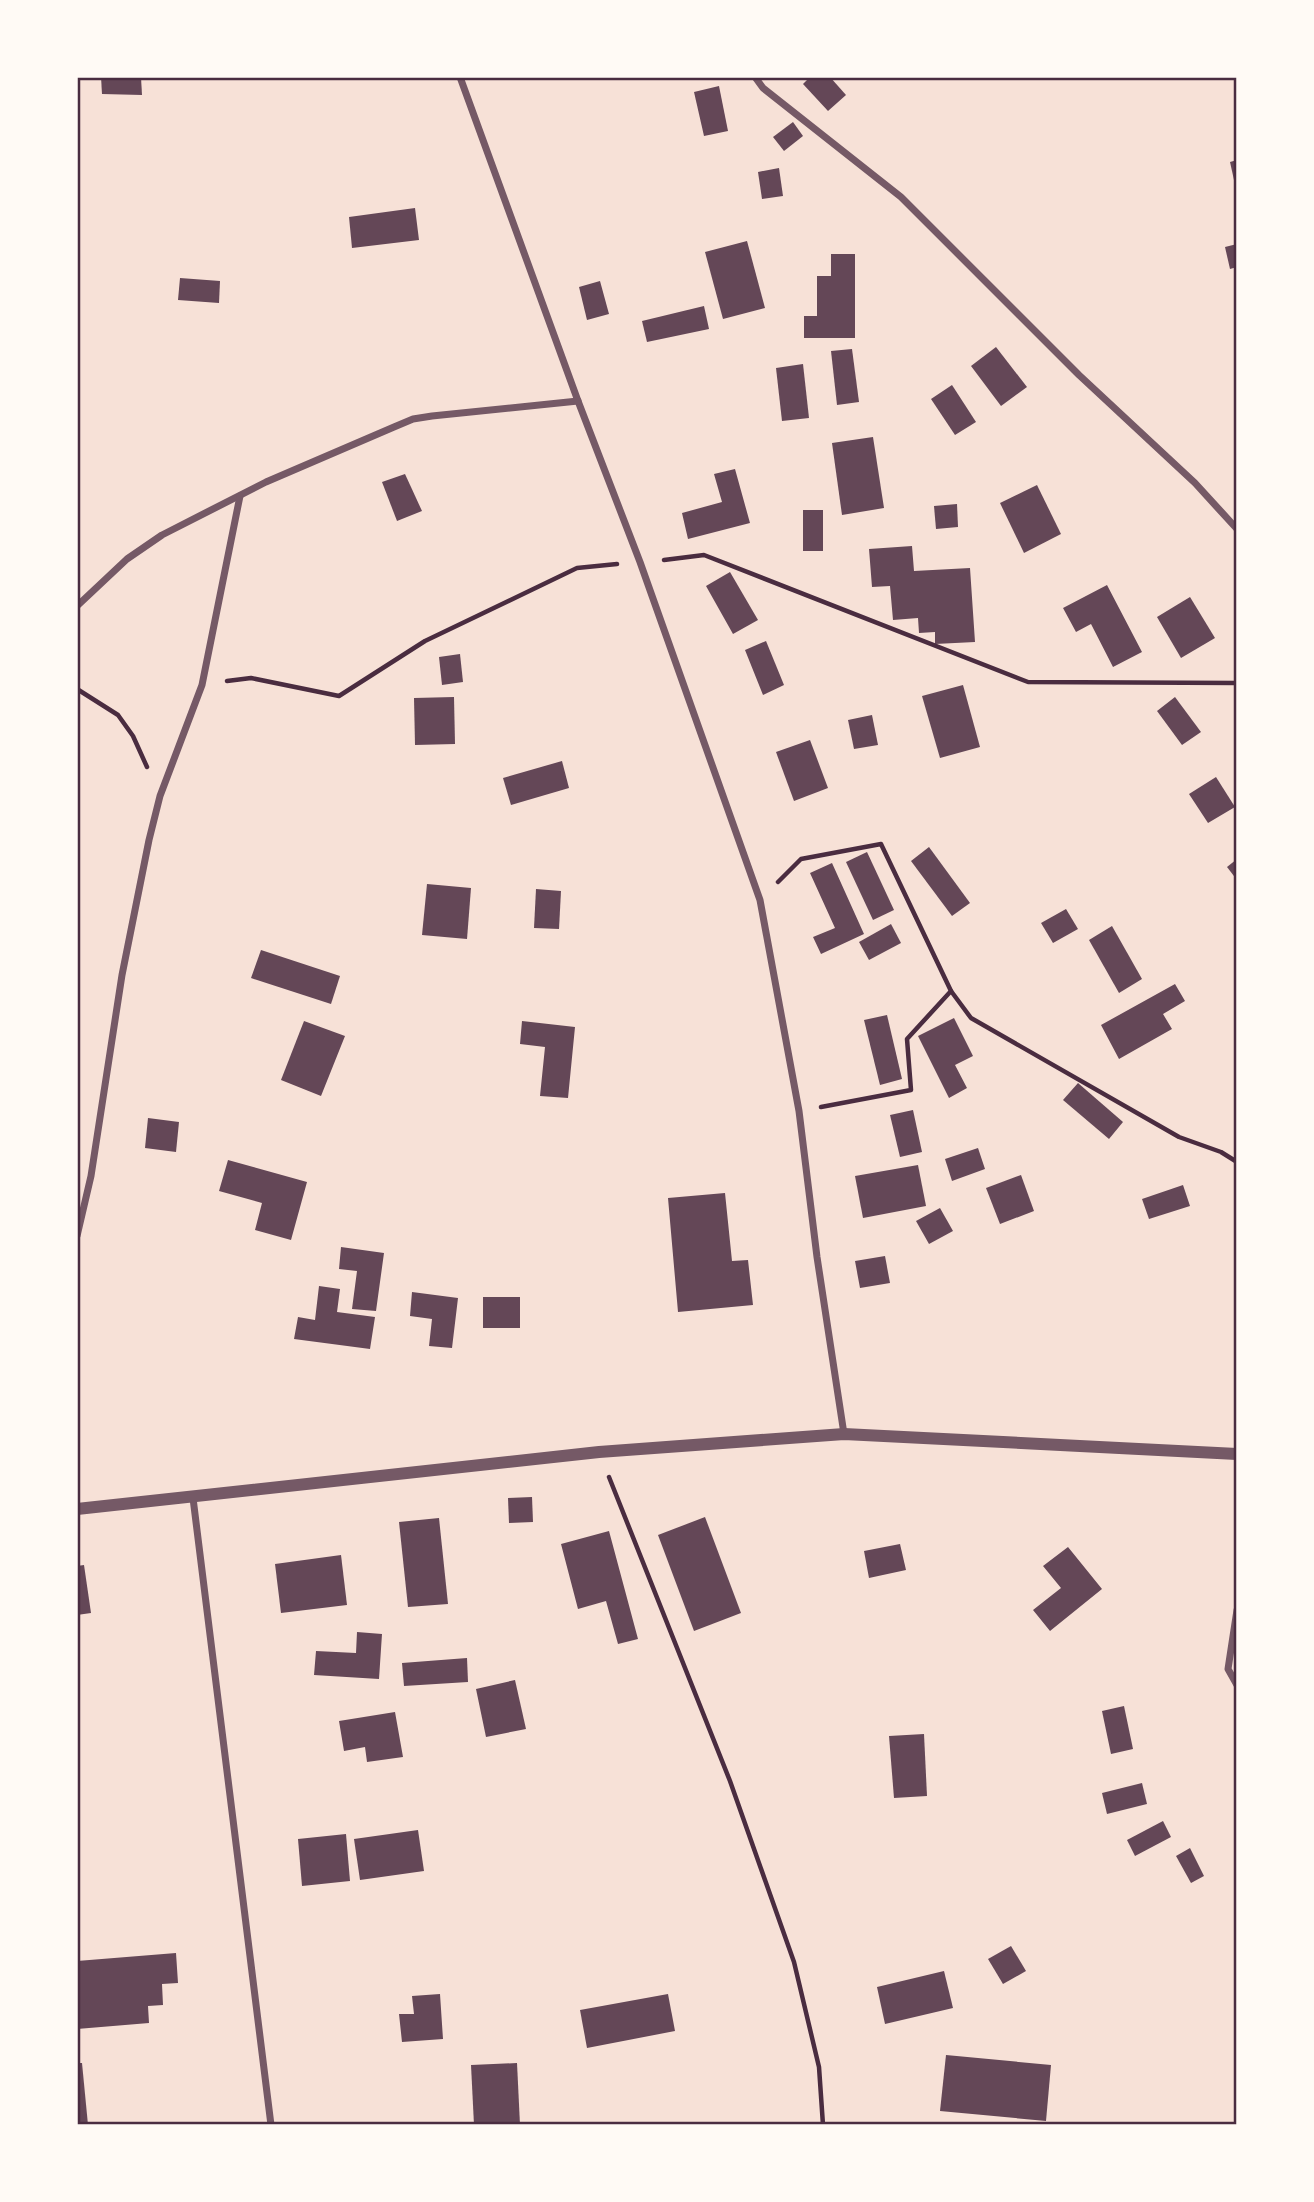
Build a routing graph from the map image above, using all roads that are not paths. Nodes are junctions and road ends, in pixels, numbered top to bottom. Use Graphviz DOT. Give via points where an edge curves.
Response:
graph roads {
  1 [pos="460,77"];
  2 [pos="755,77"];
  3 [pos="578,401"];
  4 [pos="240,496"];
  5 [pos="1237,529"];
  6 [pos="77,606"];
  7 [pos="77,1236"];
  8 [pos="844,1434"];
  9 [pos="1237,1454"];
  10 [pos="193,1498"];
  11 [pos="77,1509"];
  12 [pos="1237,1610"];
  13 [pos="1237,1685"];
  14 [pos="271,2125"];
  1 -- 3 [label="street"];
  2 -- 5 [label="street" via="901,197"];
  3 -- 4 [label="street" via="413,419"];
  3 -- 8 [label="street" via="760,900 799,1111"];
  4 -- 6 [label="street" via="153,541"];
  4 -- 7 [label="street" via="202,685 160,796 149,840"];
  8 -- 9 [label="street"];
  8 -- 10 [label="street" via="599,1452"];
  10 -- 11 [label="street"];
  10 -- 14 [label="street"];
  12 -- 13 [label="street" via="1228,1669"];
}
